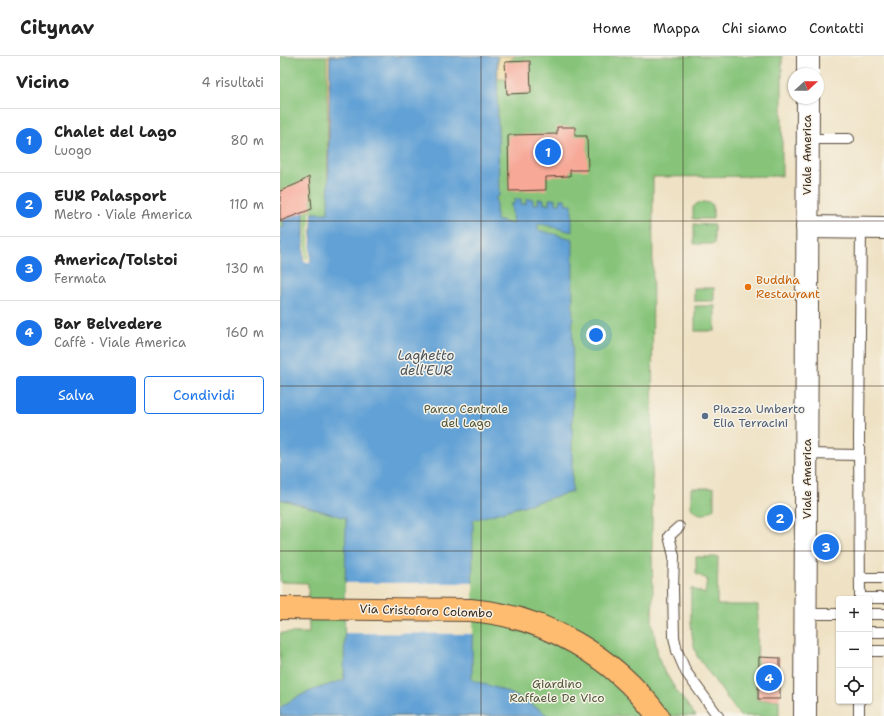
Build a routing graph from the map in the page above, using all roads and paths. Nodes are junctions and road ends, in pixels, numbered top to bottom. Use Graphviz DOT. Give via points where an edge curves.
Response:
graph roads {
  1 [pos="808,56"];
  2 [pos="808,68"];
  3 [pos="808,104"];
  4 [pos="807,139"];
  5 [pos="849,139"];
  6 [pos="807,227"];
  7 [pos="861,228"];
  8 [pos="884,228"];
  9 [pos="807,454"];
  10 [pos="859,455"];
  11 [pos="680,527"];
  12 [pos="860,578"];
  13 [pos="884,578"];
  14 [pos="860,596"];
  15 [pos="872,598"];
  16 [pos="884,598"];
  17 [pos="280,608"];
  18 [pos="806,614"];
  19 [pos="836,614"];
  20 [pos="872,614"];
  21 [pos="884,614"];
  22 [pos="872,632"];
  23 [pos="884,632"];
  24 [pos="872,651"];
  25 [pos="884,651"];
  26 [pos="859,704"];
  27 [pos="658,716"];
  28 [pos="718,716"];
  29 [pos="805,716"];
  30 [pos="859,716"];
  1 -- 2 [label="street"];
  3 -- 4 [label="street, Viale America"];
  4 -- 5 [label="lane"];
  4 -- 6 [label="street, Viale America"];
  6 -- 7 [label="street"];
  6 -- 9 [label="street, Viale America"];
  7 -- 8 [label="street"];
  7 -- 10 [label="lane"];
  9 -- 10 [label="lane"];
  9 -- 18 [label="street, Viale America"];
  10 -- 12 [label="lane"];
  11 -- 28 [label="lane" via="669,536 674,556 674,637 686,672"];
  12 -- 13 [label="lane"];
  12 -- 14 [label="lane"];
  15 -- 16 [label="lane"];
  17 -- 27 [label="main road, Via Cristoforo Colombo" via="470,610 519,618 560,634 598,657 634,688"];
  18 -- 19 [label="lane"];
  18 -- 29 [label="street, Viale America"];
  20 -- 21 [label="lane"];
  22 -- 23 [label="lane"];
  24 -- 25 [label="lane"];
  26 -- 30 [label="lane"];
}
